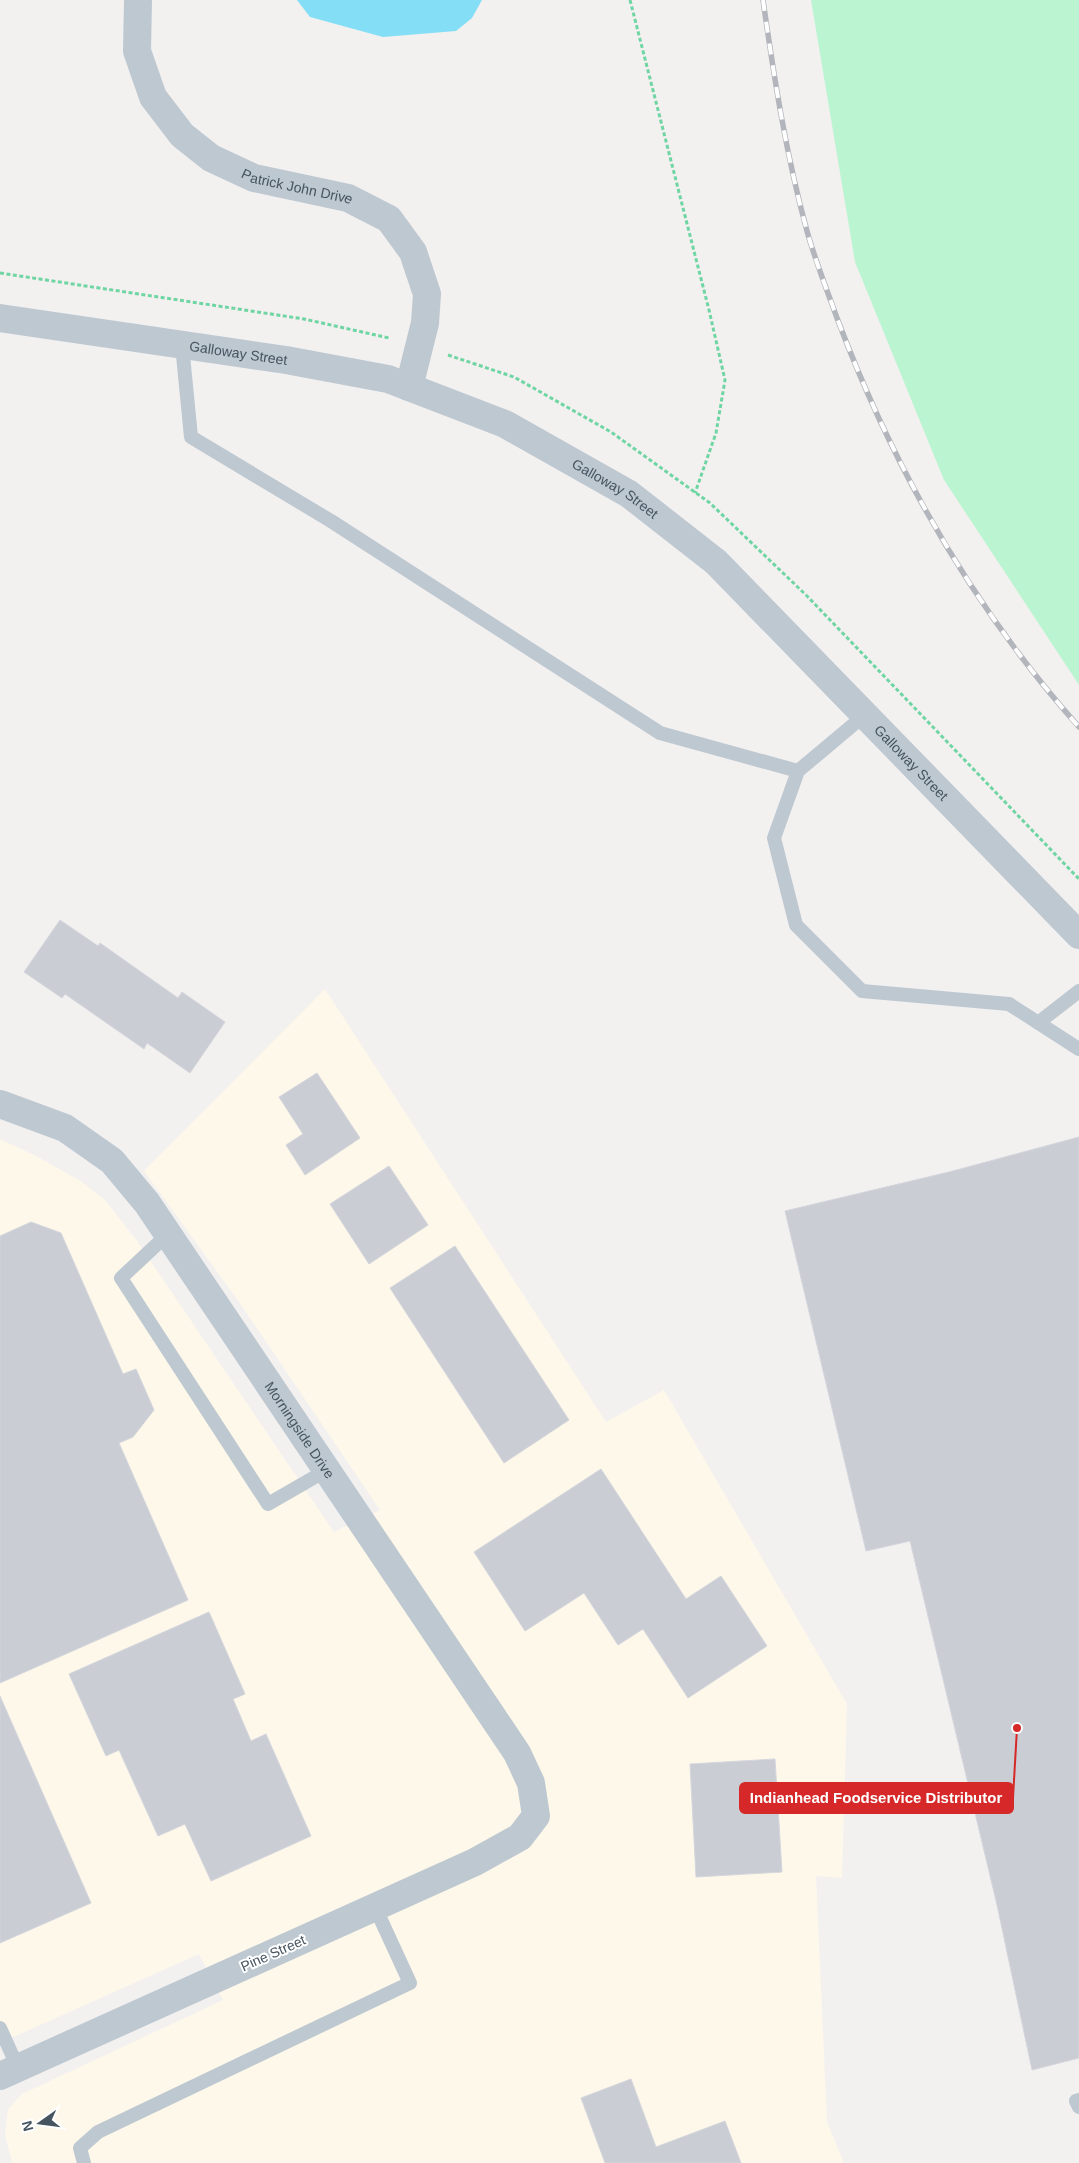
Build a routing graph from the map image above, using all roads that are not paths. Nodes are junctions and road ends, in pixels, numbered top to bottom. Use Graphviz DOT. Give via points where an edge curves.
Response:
graph roads {
  1 [pos="138,0"];
  2 [pos="0,318"];
  3 [pos="182,345"];
  4 [pos="409,387"];
  5 [pos="866,714"];
  6 [pos="798,771"];
  7 [pos="1079,935"];
  8 [pos="1079,991"];
  9 [pos="1038,1023"];
  10 [pos="1079,1049"];
  11 [pos="0,1104"];
  12 [pos="168,1234"];
  13 [pos="327,1470"];
  14 [pos="536,1816"];
  15 [pos="375,1907"];
  16 [pos="0,2028"];
  17 [pos="9,2072"];
  18 [pos="1079,2100"];
  19 [pos="1079,2107"];
  20 [pos="84,2163"];
  1 -- 4 [label="street, Patrick John Drive" via="137,51 153,97 182,135 210,158 254,178 348,198 388,219 413,252 427,294 425,323"];
  2 -- 3 [label="street, Galloway Street"];
  3 -- 4 [label="street, Galloway Street" via="388,378"];
  3 -- 6 [label="lane" via="191,437 331,521 660,734"];
  4 -- 5 [label="street, Galloway Street" via="505,424 630,494 716,562"];
  5 -- 6 [label="lane"];
  5 -- 7 [label="street, Galloway Street"];
  6 -- 9 [label="lane" via="774,838 796,925 862,991 1009,1004"];
  8 -- 9 [label="lane"];
  9 -- 10 [label="lane"];
  11 -- 12 [label="street, Morningside Drive" via="65,1128 112,1161"];
  12 -- 13 [label="street, Morningside Drive"];
  12 -- 13 [label="lane" via="121,1278 268,1504"];
  13 -- 14 [label="street, Morningside Drive" via="517,1753 531,1783"];
  14 -- 15 [label="street, Pine Street" via="520,1838"];
  15 -- 17 [label="street, Pine Street"];
  15 -- 20 [label="lane" via="410,1983 98,2132 80,2148"];
  16 -- 17 [label="lane"];
  18 -- 19 [label="lane" via="1076,2101"];
}
